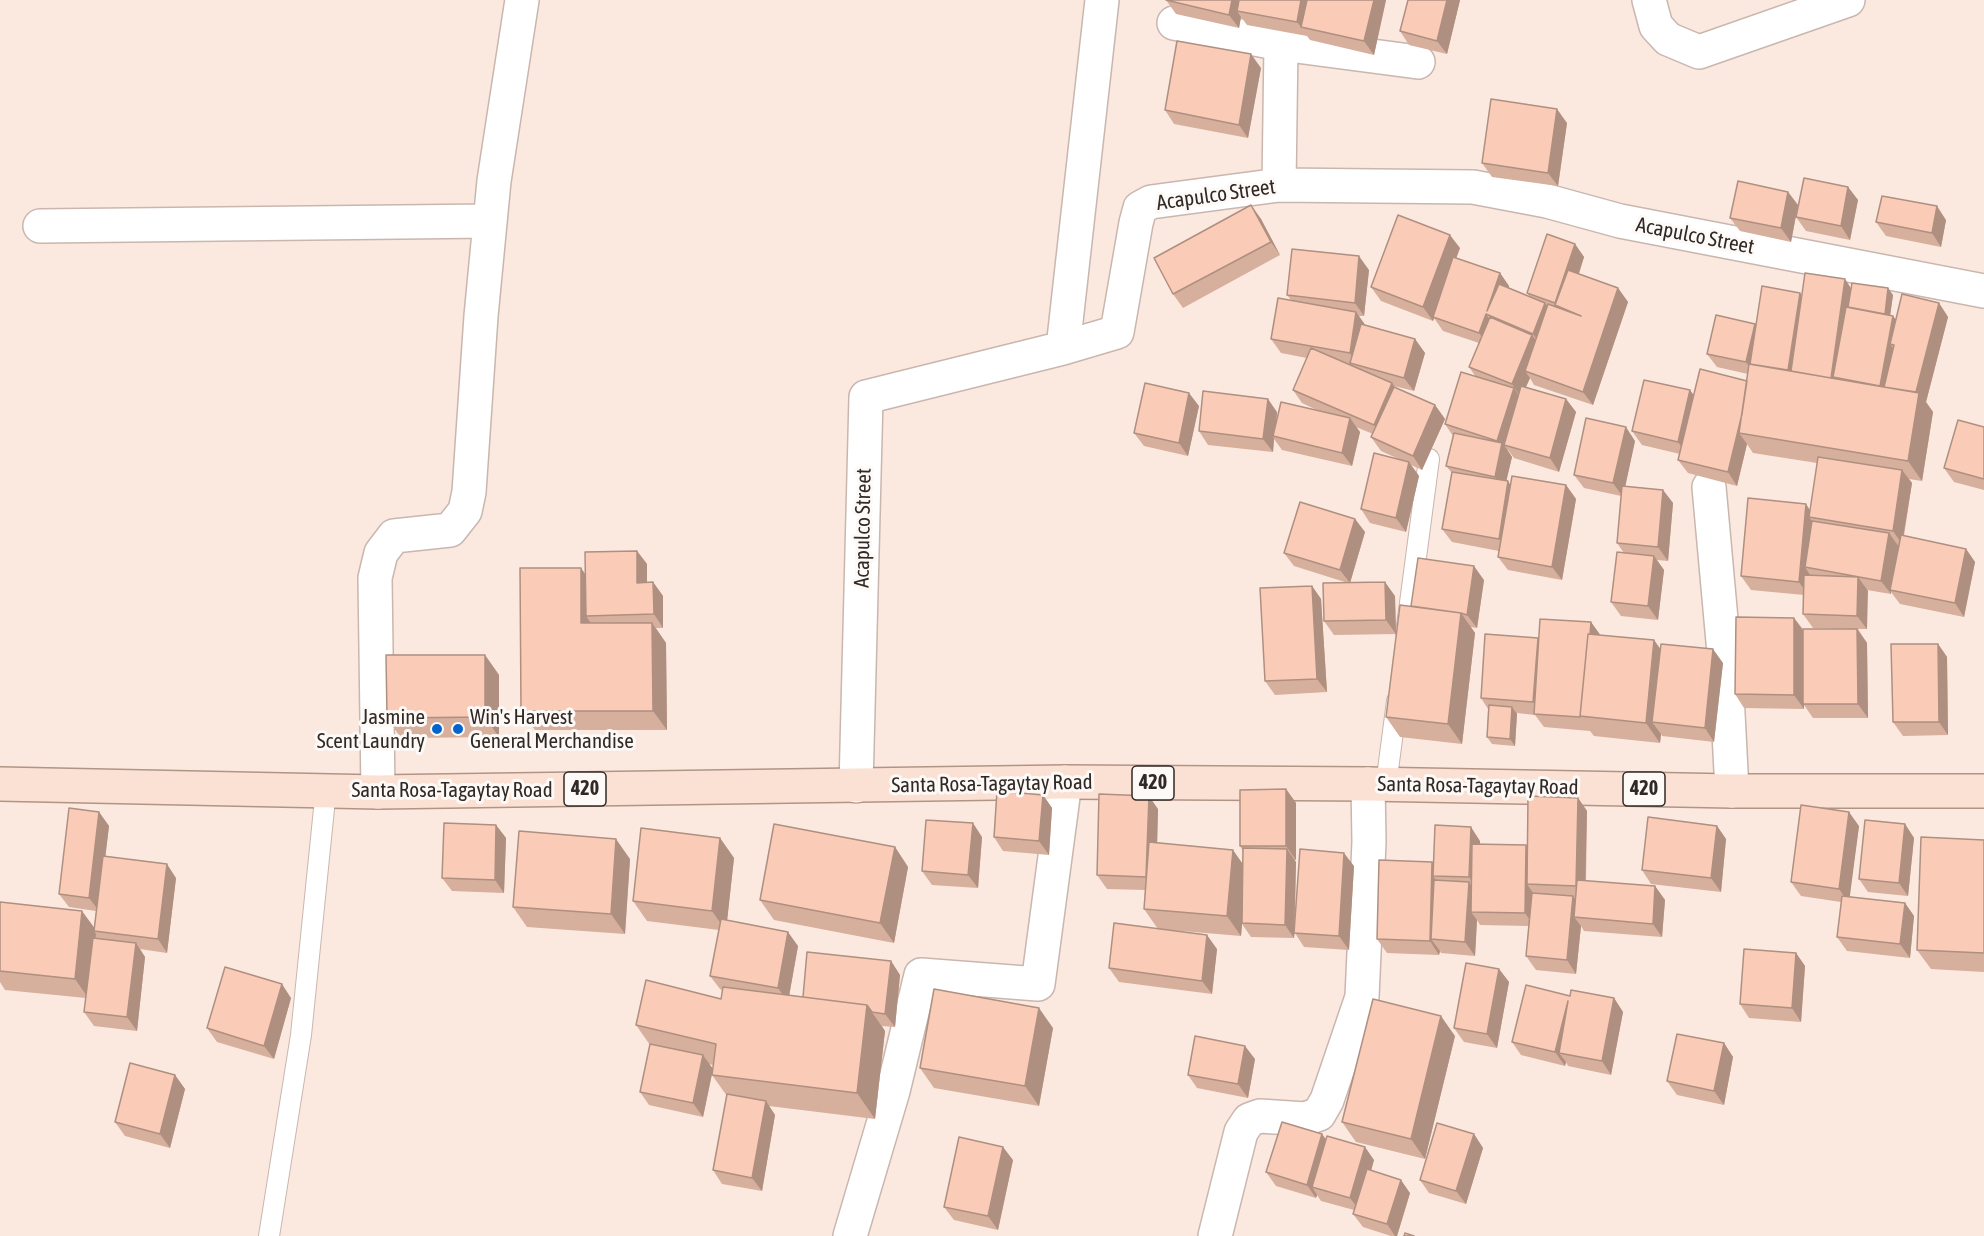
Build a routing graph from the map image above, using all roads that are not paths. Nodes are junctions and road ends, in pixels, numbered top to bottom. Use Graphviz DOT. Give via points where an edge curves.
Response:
graph roads {
  1 [pos="522,0"];
  2 [pos="1102,0"];
  3 [pos="1649,0"];
  4 [pos="1834,3"];
  5 [pos="1174,23"];
  6 [pos="1281,44"];
  7 [pos="1418,62"];
  8 [pos="1279,185"];
  9 [pos="490,221"];
  10 [pos="40,226"];
  11 [pos="1984,291"];
  12 [pos="1062,348"];
  13 [pos="1429,459"];
  14 [pos="1709,487"];
  15 [pos="1403,657"];
  16 [pos="1400,680"];
  17 [pos="1065,782"];
  18 [pos="0,784"];
  19 [pos="1377,784"];
  20 [pos="856,786"];
  21 [pos="326,789"];
  22 [pos="1732,791"];
  23 [pos="1984,791"];
  24 [pos="378,792"];
  25 [pos="269,1236"];
  26 [pos="850,1236"];
  27 [pos="1215,1236"];
  1 -- 9 [label="street"];
  2 -- 12 [label="street"];
  3 -- 4 [label="street" via="1656,26 1668,39 1699,52"];
  5 -- 6 [label="street"];
  6 -- 7 [label="street"];
  6 -- 8 [label="street"];
  8 -- 11 [label="street, Acapulco Street" via="1473,187 1547,201 1620,221"];
  8 -- 12 [label="street, Acapulco Street" via="1151,202 1140,208 1117,332"];
  9 -- 10 [label="street"];
  9 -- 24 [label="street" via="465,511 450,530 394,536 381,553 375,578"];
  12 -- 20 [label="street, Acapulco Street" via="866,397"];
  13 -- 15 [label="lane"];
  14 -- 22 [label="street"];
  16 -- 19 [label="lane"];
  17 -- 19 [label="main road, Santa Rosa-Tagaytay Road / 420"];
  17 -- 20 [label="main road, Santa Rosa-Tagaytay Road / 420"];
  17 -- 26 [label="street" via="1038,984 921,975 894,1091"];
  18 -- 21 [label="main road, Santa Rosa-Tagaytay Road / 420"];
  19 -- 22 [label="main road, Santa Rosa-Tagaytay Road / 420"];
  19 -- 27 [label="street" via="1362,996 1327,1100 1319,1114 1305,1119 1260,1116 1249,1120 1240,1132"];
  20 -- 24 [label="main road, Santa Rosa-Tagaytay Road / 420"];
  21 -- 24 [label="main road, Santa Rosa-Tagaytay Road / 420"];
  21 -- 25 [label="lane" via="301,1035"];
  22 -- 23 [label="main road, Santa Rosa-Tagaytay Road / 420"];
}
